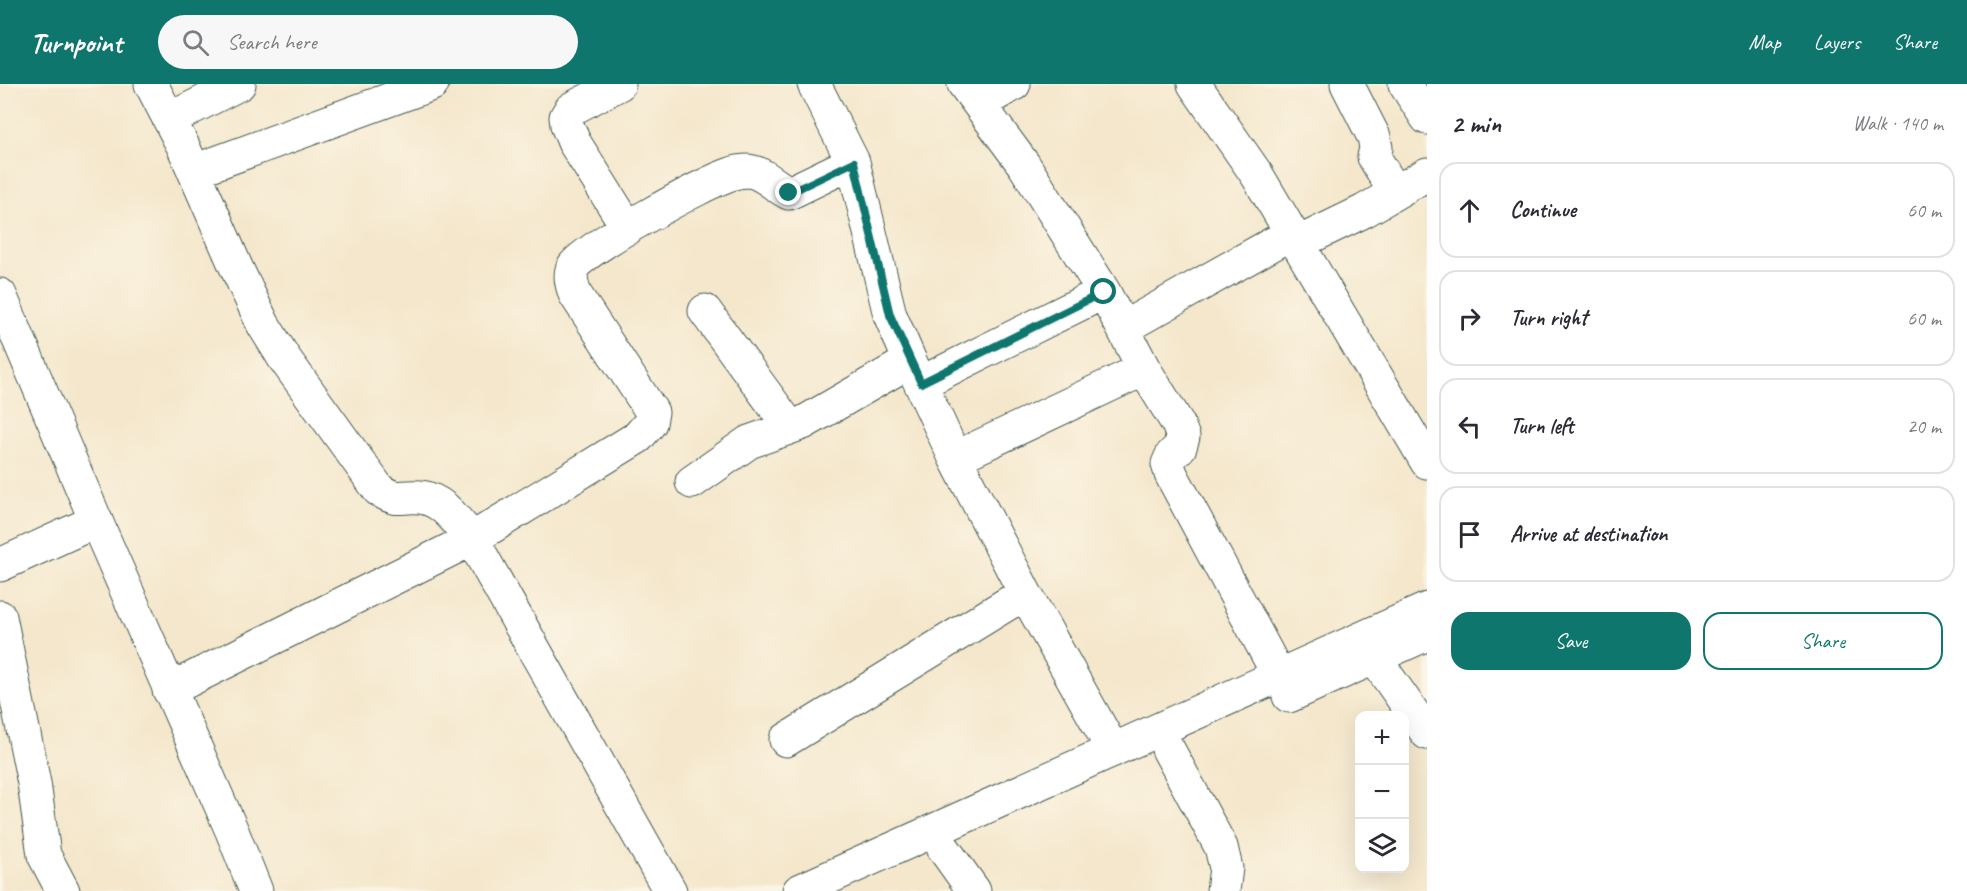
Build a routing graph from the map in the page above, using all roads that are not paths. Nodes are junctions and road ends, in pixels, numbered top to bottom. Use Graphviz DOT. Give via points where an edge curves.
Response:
graph roads {
  1 [pos="151,84"];
  2 [pos="239,84"];
  3 [pos="432,84"];
  4 [pos="619,84"];
  5 [pos="814,84"];
  6 [pos="1014,84"];
  7 [pos="1194,84"];
  8 [pos="1347,84"];
  9 [pos="1405,84"];
  10 [pos="971,94"];
  11 [pos="1427,118"];
  12 [pos="170,119"];
  13 [pos="854,162"];
  14 [pos="194,171"];
  15 [pos="1427,174"];
  16 [pos="1395,192"];
  17 [pos="628,228"];
  18 [pos="1295,238"];
  19 [pos="1104,292"];
  20 [pos="0,295"];
  21 [pos="705,311"];
  22 [pos="1123,328"];
  23 [pos="1144,369"];
  24 [pos="915,372"];
  25 [pos="790,427"];
  26 [pos="955,458"];
  27 [pos="1427,462"];
  28 [pos="692,482"];
  29 [pos="96,521"];
  30 [pos="472,539"];
  31 [pos="0,565"];
  32 [pos="1025,593"];
  33 [pos="1427,609"];
  34 [pos="0,617"];
  35 [pos="1427,634"];
  36 [pos="1368,649"];
  37 [pos="1279,676"];
  38 [pos="169,690"];
  39 [pos="1427,733"];
  40 [pos="786,740"];
  41 [pos="1168,749"];
  42 [pos="1113,750"];
  43 [pos="944,849"];
  44 [pos="63,891"];
  45 [pos="256,891"];
  46 [pos="670,891"];
  47 [pos="799,891"];
  48 [pos="851,891"];
  49 [pos="974,891"];
  50 [pos="1223,891"];
  1 -- 12 [label="main road"];
  2 -- 12 [label="main road"];
  3 -- 14 [label="main road"];
  4 -- 17 [label="main road" via="571,110 567,125"];
  5 -- 13 [label="main road"];
  6 -- 10 [label="main road"];
  7 -- 18 [label="main road"];
  8 -- 16 [label="main road" via="1374,137 1374,157"];
  9 -- 11 [label="main road"];
  10 -- 19 [label="main road" via="1024,165"];
  12 -- 14 [label="main road"];
  13 -- 17 [label="main road" via="789,193 749,171 731,174"];
  13 -- 24 [label="main road" via="890,315"];
  14 -- 30 [label="main road" via="263,324 370,479 392,498 434,501"];
  15 -- 16 [label="main road"];
  16 -- 18 [label="main road" via="1364,210"];
  17 -- 30 [label="main road" via="574,266 571,280 575,294 645,399 652,412 650,423 638,437"];
  18 -- 22 [label="main road"];
  18 -- 27 [label="main road"];
  19 -- 22 [label="main road"];
  19 -- 24 [label="main road"];
  20 -- 29 [label="main road"];
  21 -- 25 [label="main road"];
  22 -- 23 [label="main road"];
  23 -- 26 [label="main road"];
  23 -- 37 [label="main road" via="1183,437 1168,464 1171,474"];
  24 -- 25 [label="main road"];
  24 -- 26 [label="main road"];
  25 -- 28 [label="main road" via="749,442"];
  26 -- 32 [label="main road"];
  29 -- 31 [label="main road"];
  29 -- 38 [label="main road"];
  30 -- 38 [label="main road"];
  30 -- 46 [label="main road"];
  32 -- 40 [label="main road"];
  32 -- 42 [label="main road"];
  33 -- 36 [label="main road"];
  34 -- 44 [label="main road" via="34,783 44,855"];
  35 -- 36 [label="main road"];
  36 -- 37 [label="main road"];
  36 -- 39 [label="main road"];
  36 -- 41 [label="main road"];
  37 -- 42 [label="main road"];
  38 -- 45 [label="main road"];
  41 -- 43 [label="main road"];
  41 -- 50 [label="main road" via="1221,848 1226,868"];
  42 -- 47 [label="main road"];
  43 -- 48 [label="main road"];
  43 -- 49 [label="main road"];
}
